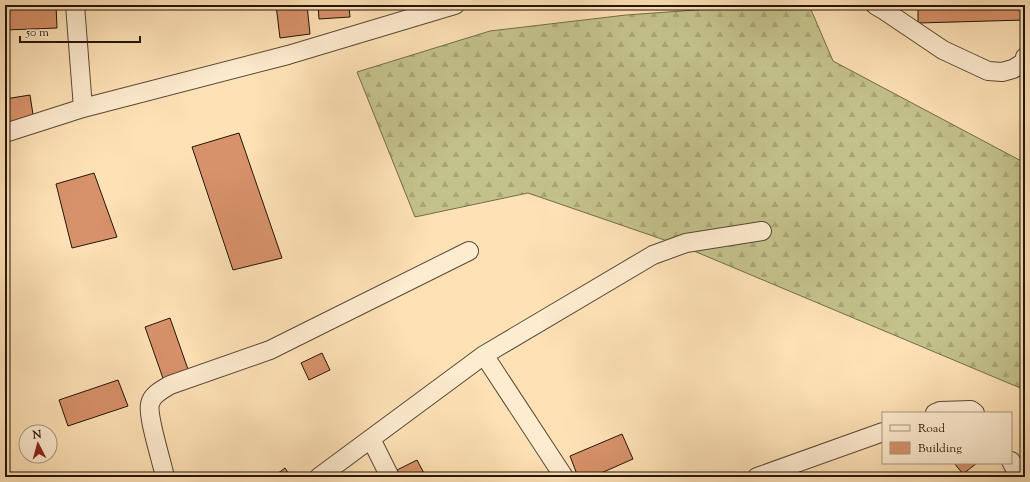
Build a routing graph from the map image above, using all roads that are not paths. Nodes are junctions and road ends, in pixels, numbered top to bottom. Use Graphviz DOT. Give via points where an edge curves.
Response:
graph roads {
  1 [pos="75,5"];
  2 [pos="455,5"];
  3 [pos="875,5"];
  4 [pos="1025,57"];
  5 [pos="83,108"];
  6 [pos="5,133"];
  7 [pos="762,230"];
  8 [pos="470,251"];
  9 [pos="484,355"];
  10 [pos="938,412"];
  11 [pos="974,412"];
  12 [pos="882,432"];
  13 [pos="370,439"];
  14 [pos="1012,463"];
  15 [pos="165,477"];
  16 [pos="319,477"];
  17 [pos="390,477"];
  18 [pos="564,477"];
  19 [pos="757,477"];
  20 [pos="1019,477"];
  1 -- 5 [label="street"];
  2 -- 5 [label="street" via="288,55"];
  3 -- 4 [label="street" via="943,50 988,71 1002,72 1013,69 1024,62"];
  5 -- 6 [label="street"];
  7 -- 9 [label="street" via="686,243 653,255"];
  8 -- 15 [label="street" via="270,350 157,392 150,403 150,417"];
  9 -- 13 [label="street"];
  9 -- 18 [label="street"];
  10 -- 11 [label="street"];
  12 -- 19 [label="street"];
  13 -- 16 [label="street"];
  13 -- 17 [label="street"];
  14 -- 20 [label="street"];
}
